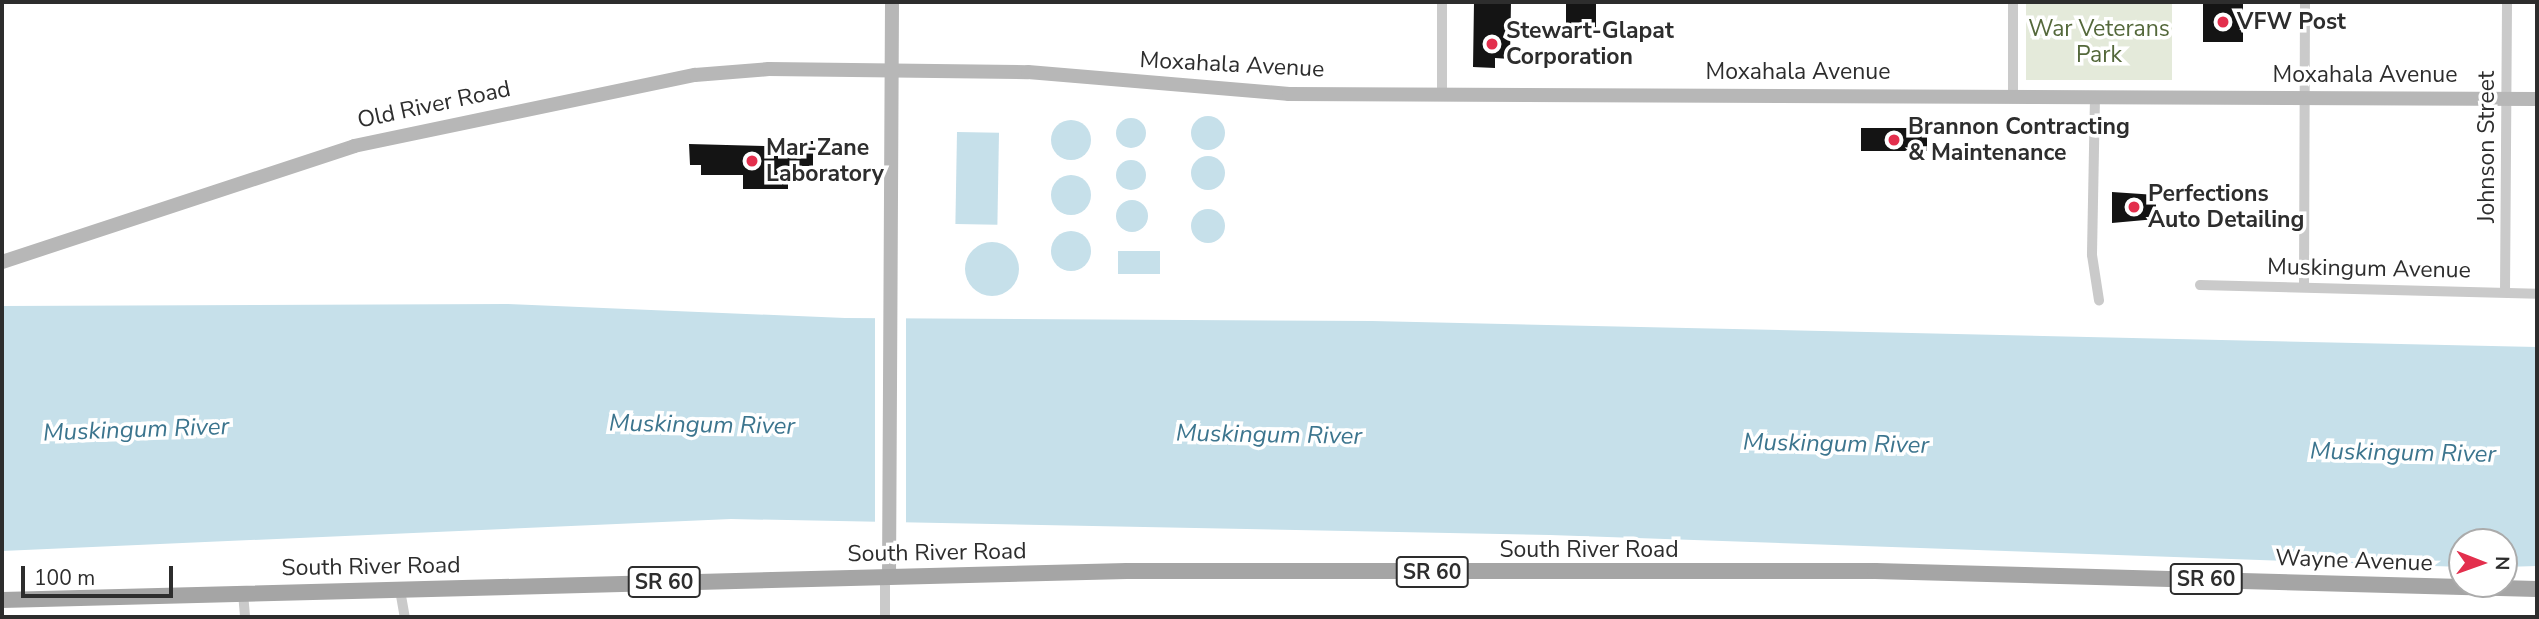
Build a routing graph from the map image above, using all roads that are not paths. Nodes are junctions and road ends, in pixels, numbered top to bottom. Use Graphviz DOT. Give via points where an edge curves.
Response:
graph roads {
  1 [pos="892,2"];
  2 [pos="1442,2"];
  3 [pos="2013,2"];
  4 [pos="2305,2"];
  5 [pos="2507,2"];
  6 [pos="891,71"];
  7 [pos="1442,94"];
  8 [pos="2013,96"];
  9 [pos="2095,97"];
  10 [pos="2305,98"];
  11 [pos="2506,99"];
  12 [pos="2537,99"];
  13 [pos="2,262"];
  14 [pos="2200,285"];
  15 [pos="2304,287"];
  16 [pos="2505,292"];
  17 [pos="2537,294"];
  18 [pos="2099,300"];
  19 [pos="1875,571"];
  20 [pos="887,577"];
  21 [pos="2537,589"];
  22 [pos="400,590"];
  23 [pos="243,593"];
  24 [pos="2,600"];
  25 [pos="246,617"];
  26 [pos="405,617"];
  27 [pos="885,617"];
  1 -- 6 [label="street"];
  2 -- 7 [label="street"];
  3 -- 8 [label="street"];
  4 -- 10 [label="street"];
  5 -- 11 [label="street, Johnson Street"];
  6 -- 7 [label="street, Moxahala Avenue" via="1028,72 1289,94"];
  6 -- 13 [label="street, Old River Road" via="769,69 695,75 429,127 336,151"];
  6 -- 20 [label="street"];
  7 -- 8 [label="street, Moxahala Avenue"];
  8 -- 9 [label="street, Moxahala Avenue"];
  9 -- 10 [label="street, Moxahala Avenue"];
  9 -- 18 [label="street" via="2092,255"];
  10 -- 11 [label="street, Moxahala Avenue"];
  10 -- 15 [label="street"];
  11 -- 12 [label="street, Moxahala Avenue"];
  11 -- 16 [label="street, Johnson Street"];
  14 -- 15 [label="street, Muskingum Avenue"];
  15 -- 16 [label="street, Muskingum Avenue"];
  16 -- 17 [label="street, Muskingum Avenue"];
  19 -- 20 [label="main road, South River Road / SR 60" via="1127,571"];
  19 -- 21 [label="main road, Wayne Avenue / SR 60"];
  20 -- 22 [label="main road, South River Road / SR 60"];
  20 -- 27 [label="street"];
  22 -- 23 [label="main road, South River Road / SR 60"];
  22 -- 26 [label="street"];
  23 -- 24 [label="main road, South River Road / SR 60"];
  23 -- 25 [label="street"];
}
